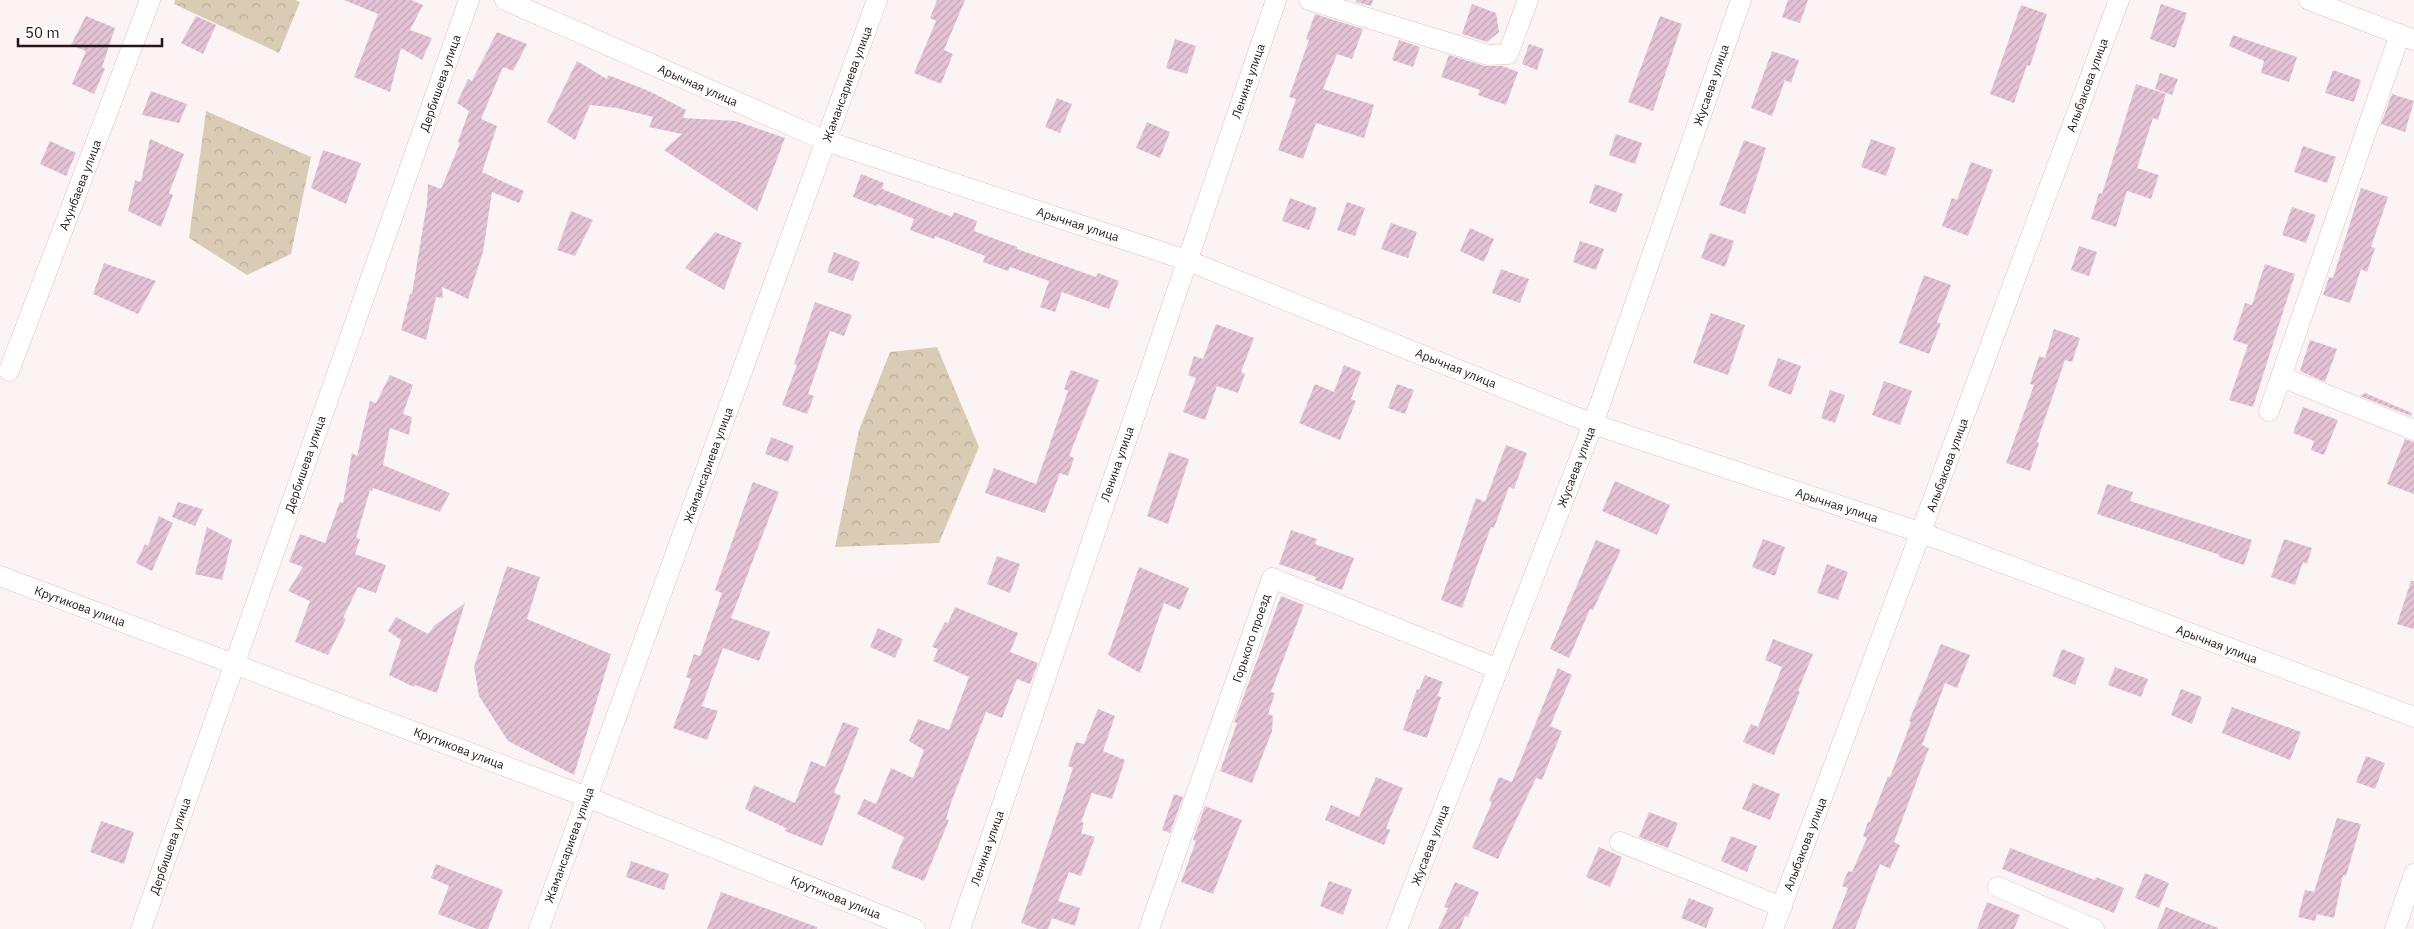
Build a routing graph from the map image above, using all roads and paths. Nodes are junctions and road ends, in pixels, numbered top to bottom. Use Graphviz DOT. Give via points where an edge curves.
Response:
graph roads {
  1 [pos="150,0"];
  2 [pos="470,0"];
  3 [pos="506,0"];
  4 [pos="877,0"];
  5 [pos="1276,0"];
  6 [pos="1309,0"];
  7 [pos="1528,0"];
  8 [pos="1741,0"];
  9 [pos="2119,0"];
  10 [pos="2310,0"];
  11 [pos="2407,37"];
  12 [pos="826,141"];
  13 [pos="1186,260"];
  14 [pos="9,371"];
  15 [pos="2282,377"];
  16 [pos="2269,411"];
  17 [pos="1593,424"];
  18 [pos="2414,430"];
  19 [pos="1922,533"];
  20 [pos="0,576"];
  21 [pos="235,664"];
  22 [pos="1498,668"];
  23 [pos="2414,718"];
  24 [pos="587,797"];
  25 [pos="1620,842"];
  26 [pos="2414,874"];
  27 [pos="1998,887"];
  28 [pos="1782,907"];
  29 [pos="141,929"];
  30 [pos="539,929"];
  31 [pos="915,929"];
  32 [pos="960,929"];
  33 [pos="1149,929"];
  34 [pos="1397,929"];
  35 [pos="1774,929"];
  36 [pos="2094,929"];
  37 [pos="2396,929"];
  1 -- 14 [label="street, Ахунбаева улица"];
  2 -- 21 [label="street, Дербишева улица"];
  3 -- 12 [label="street, Арычная улица"];
  4 -- 12 [label="street, Жамансариева улица"];
  5 -- 13 [label="street, Ленина улица"];
  6 -- 7 [label="street" via="1488,55 1508,54"];
  8 -- 17 [label="street, Жусаева улица"];
  9 -- 19 [label="street, Алыбакова улица"];
  10 -- 11 [label="street"];
  11 -- 15 [label="street"];
  12 -- 13 [label="street, Арычная улица"];
  12 -- 24 [label="street, Жамансариева улица"];
  13 -- 17 [label="street, Арычная улица"];
  13 -- 32 [label="street, Ленина улица"];
  15 -- 16 [label="street"];
  15 -- 18 [label="street"];
  17 -- 19 [label="street, Арычная улица"];
  17 -- 22 [label="street, Жусаева улица"];
  19 -- 23 [label="street, Арычная улица"];
  19 -- 28 [label="street, Алыбакова улица"];
  20 -- 21 [label="street, Крутикова улица"];
  21 -- 24 [label="street, Крутикова улица"];
  21 -- 29 [label="street, Дербишева улица"];
  22 -- 33 [label="street, Горького проезд" via="1272,578"];
  22 -- 34 [label="street, Жусаева улица"];
  24 -- 30 [label="street, Жамансариева улица"];
  24 -- 31 [label="street, Крутикова улица"];
  25 -- 28 [label="street"];
  26 -- 37 [label="street"];
  27 -- 36 [label="street"];
  28 -- 35 [label="street, Алыбакова улица"];
}
